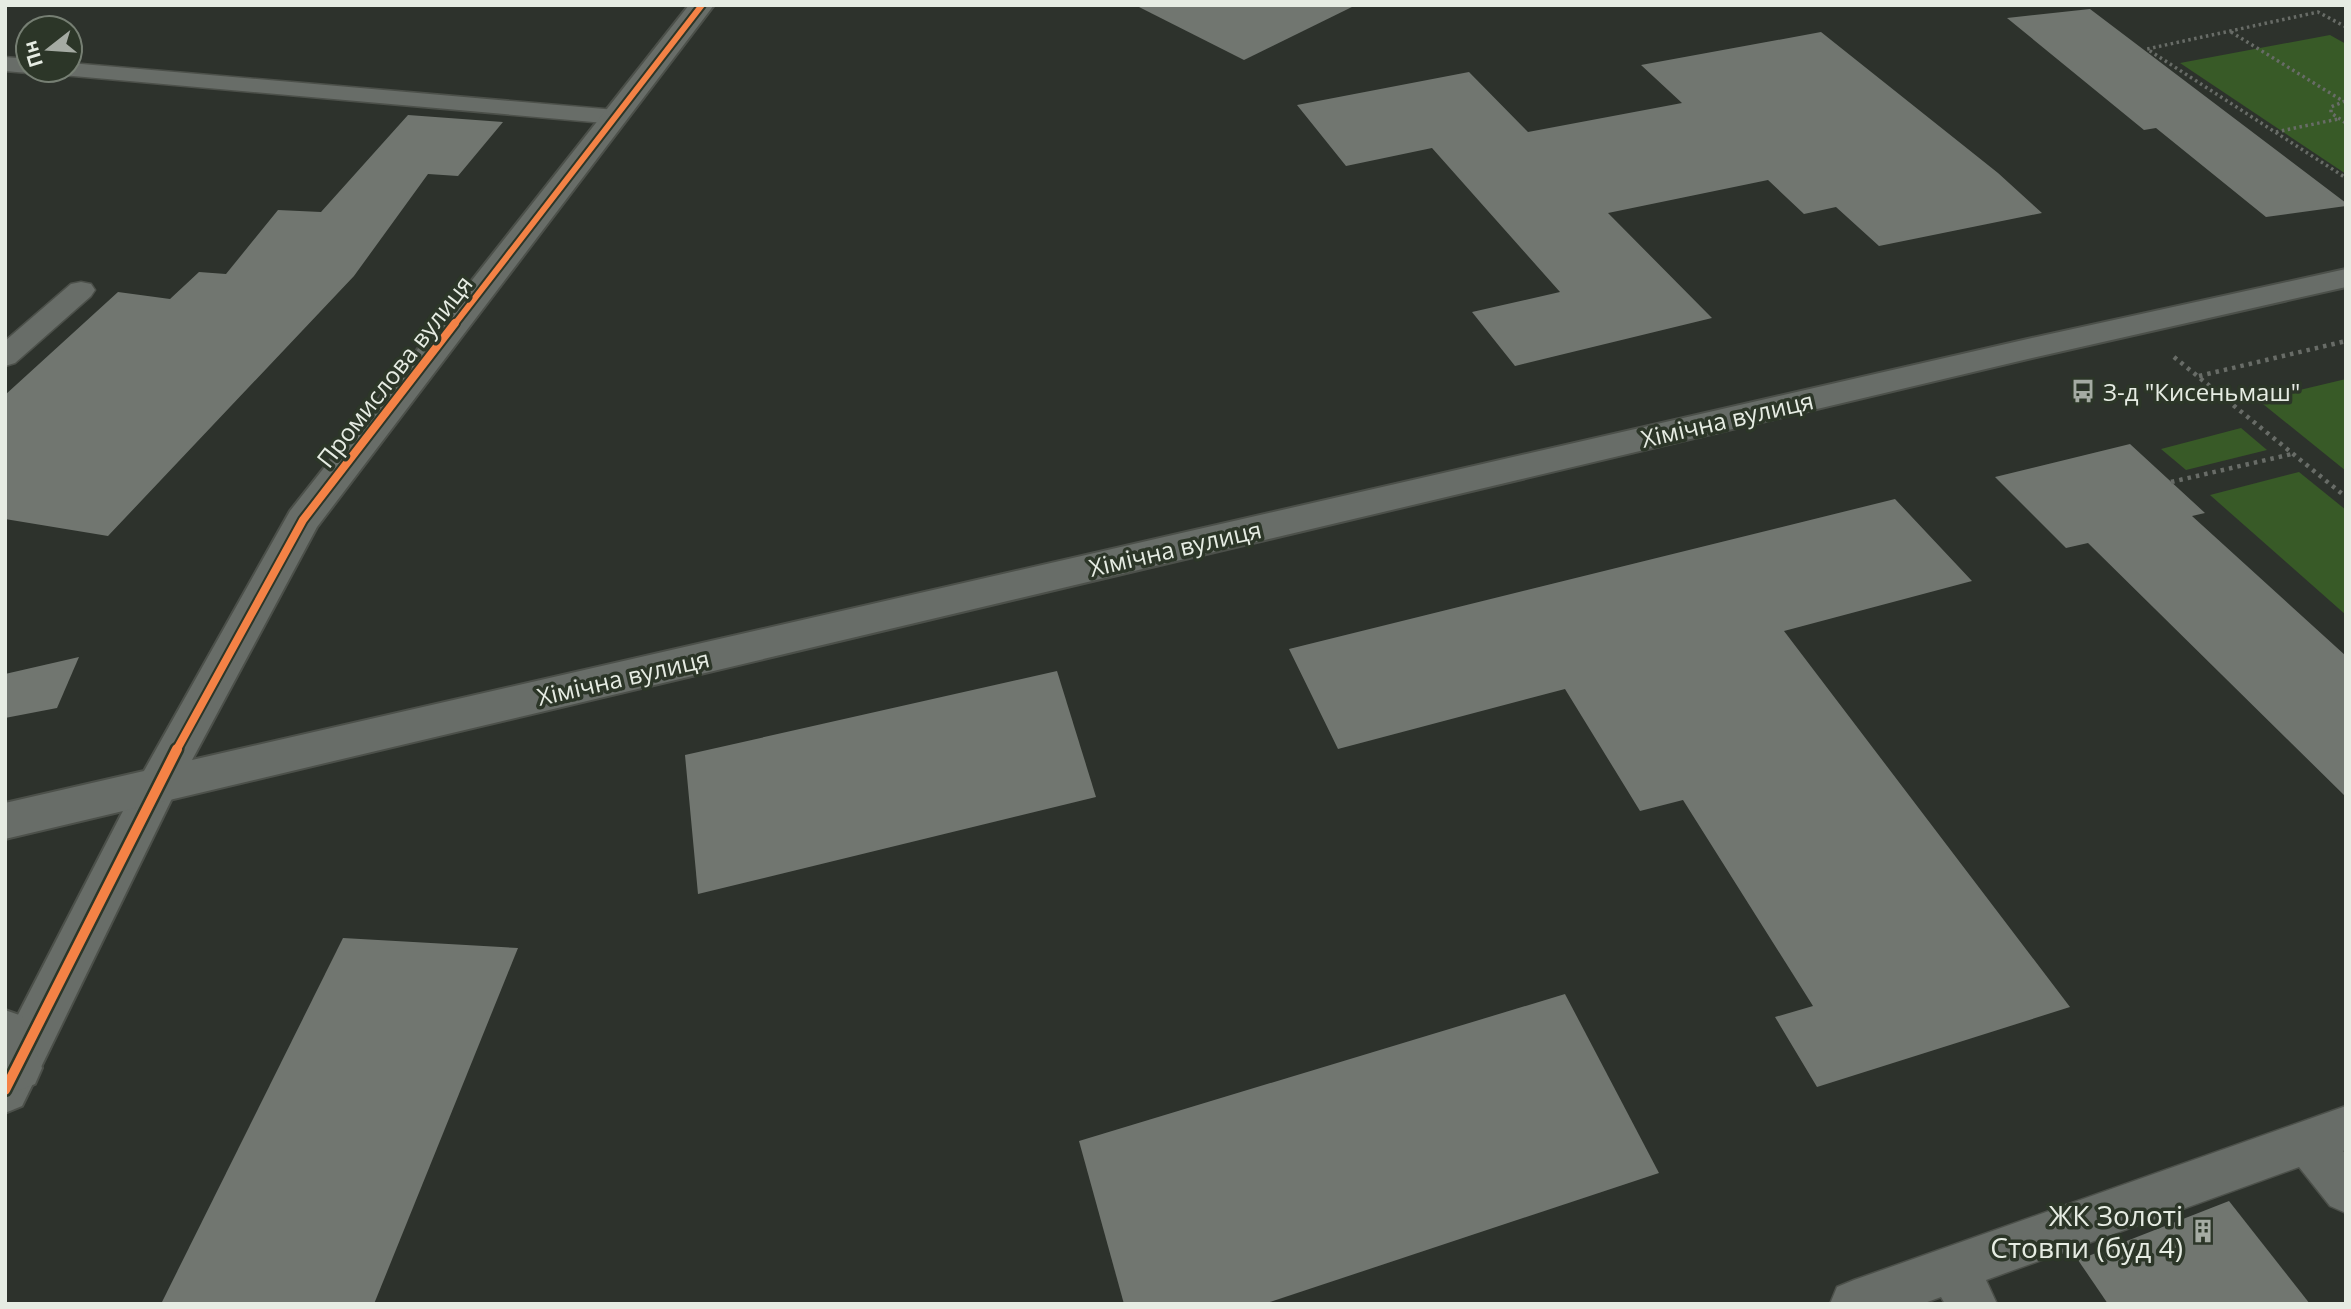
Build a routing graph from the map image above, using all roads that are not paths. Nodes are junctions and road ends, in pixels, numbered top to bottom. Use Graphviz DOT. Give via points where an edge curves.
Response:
graph roads {
  1 [pos="702,5"];
  2 [pos="84,71"];
  3 [pos="616,117"];
  4 [pos="2346,278"];
  5 [pos="81,290"];
  6 [pos="5,357"];
  7 [pos="157,786"];
  8 [pos="5,821"];
  9 [pos="9,1063"];
  10 [pos="2326,1135"];
  11 [pos="2346,1190"];
  12 [pos="1962,1286"];
  13 [pos="1854,1304"];
  1 -- 3 [label="main road, Промислова вулиця"];
  2 -- 3 [label="lane"];
  3 -- 7 [label="main road, Промислова вулиця" via="303,520"];
  4 -- 7 [label="main road, Хімічна вулиця"];
  5 -- 6 [label="lane"];
  7 -- 8 [label="main road, Хімічна вулиця"];
  7 -- 9 [label="main road, Промислова вулиця"];
  10 -- 11 [label="lane"];
  10 -- 12 [label="lane"];
  12 -- 13 [label="lane"];
}
